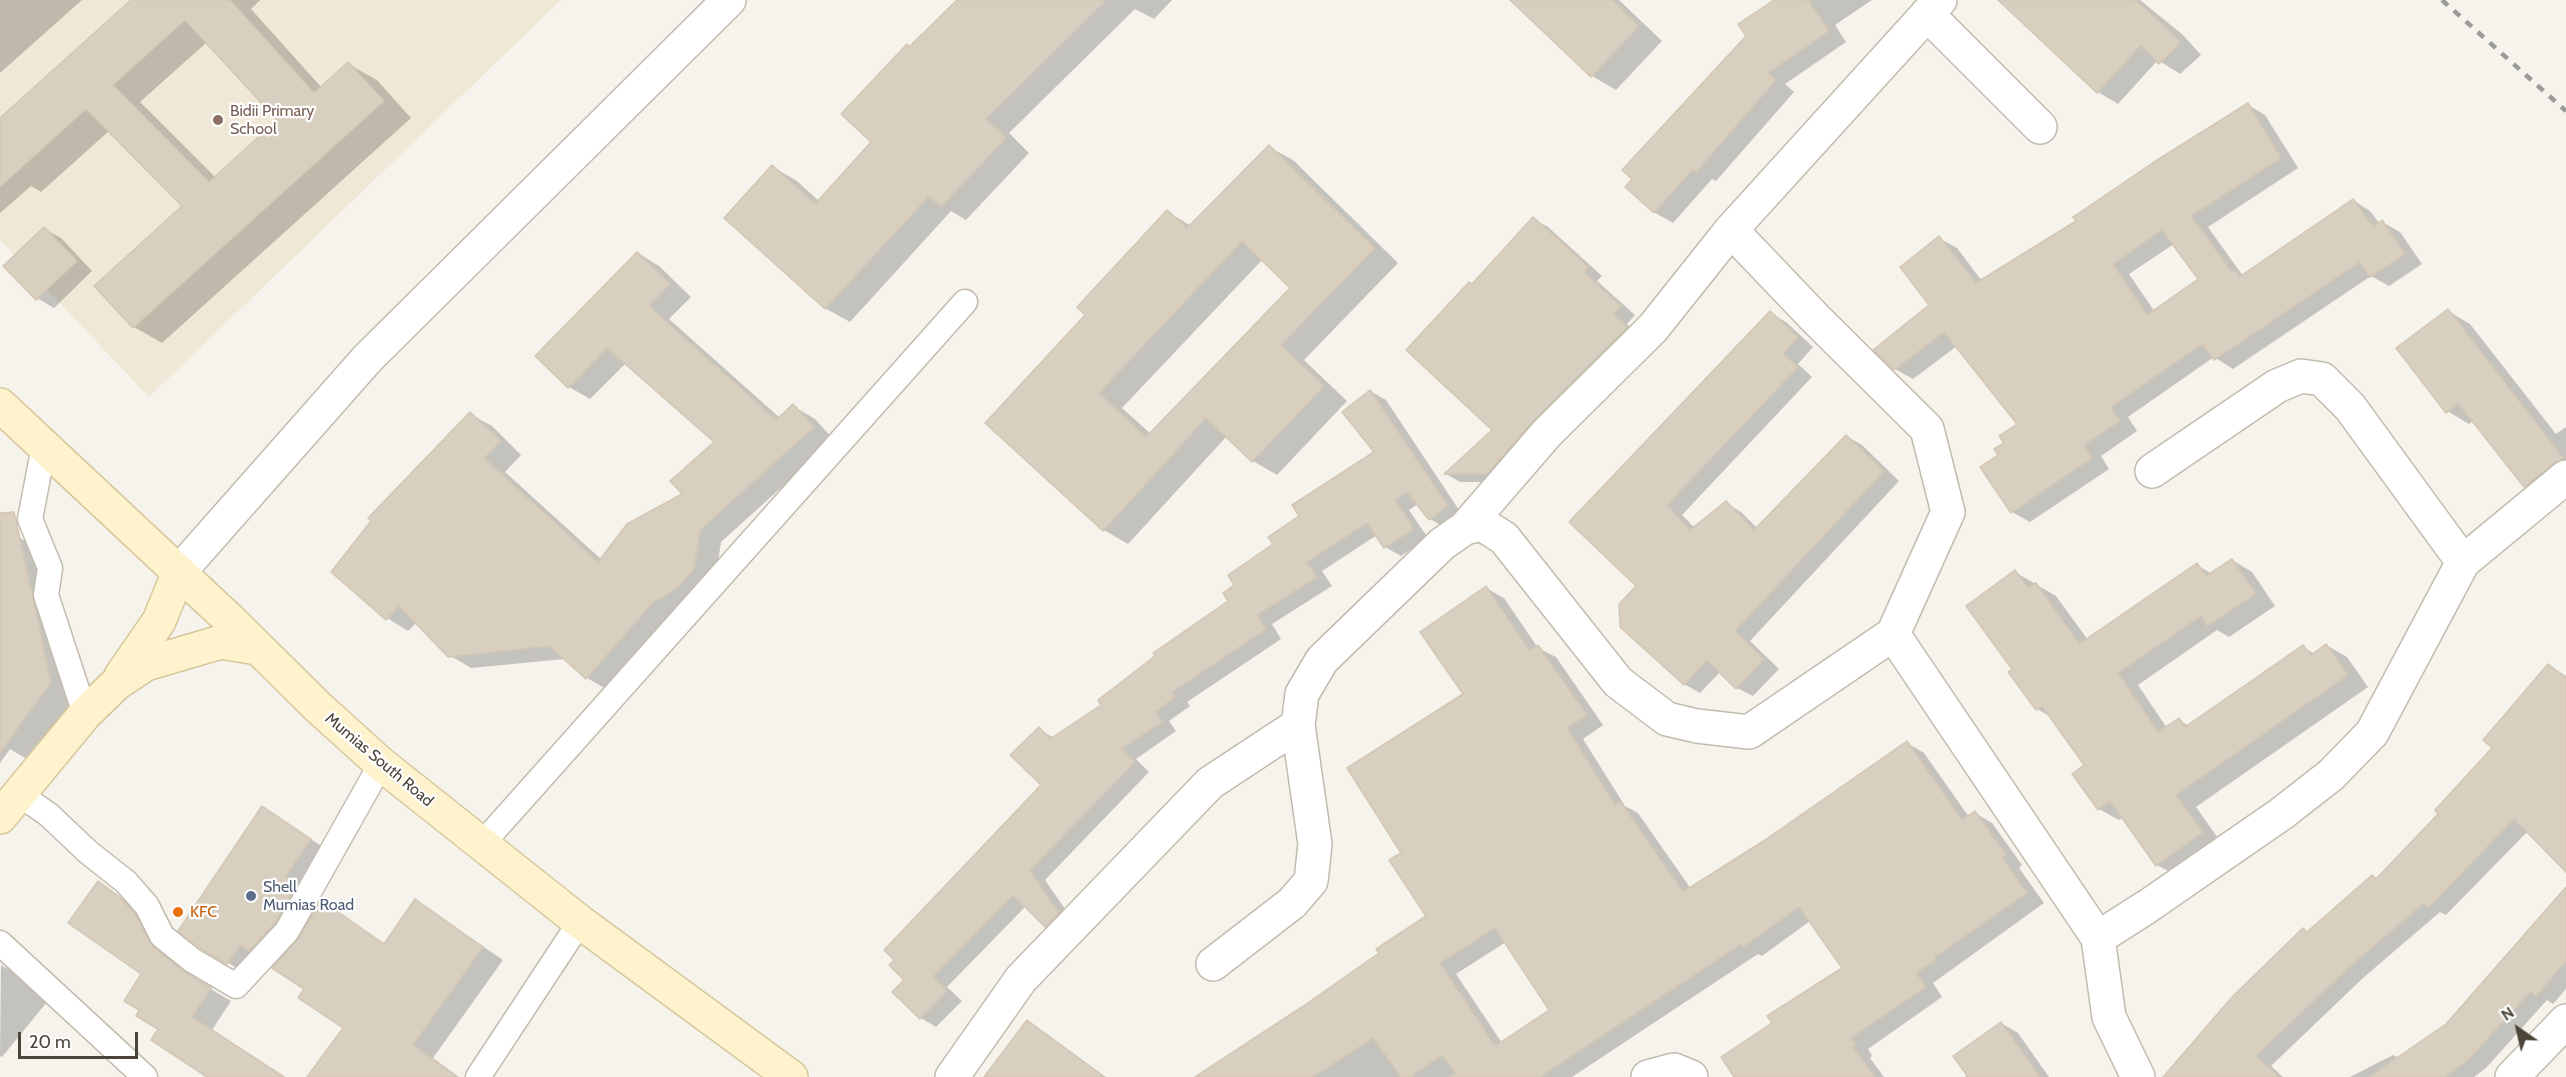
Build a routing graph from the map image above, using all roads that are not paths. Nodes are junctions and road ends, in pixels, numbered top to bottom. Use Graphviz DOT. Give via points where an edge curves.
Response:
graph roads {
  1 [pos="729,0"];
  2 [pos="1934,7"];
  3 [pos="2040,127"];
  4 [pos="1731,230"];
  5 [pos="965,302"];
  6 [pos="0,405"];
  7 [pos="44,446"];
  8 [pos="2152,471"];
  9 [pos="2566,477"];
  10 [pos="1465,528"];
  11 [pos="2463,562"];
  12 [pos="179,572"];
  13 [pos="1893,634"];
  14 [pos="257,648"];
  15 [pos="117,683"];
  16 [pos="85,714"];
  17 [pos="1298,724"];
  18 [pos="381,764"];
  19 [pos="9,806"];
  20 [pos="481,845"];
  21 [pos="580,922"];
  22 [pos="2098,938"];
  23 [pos="0,943"];
  24 [pos="1213,964"];
  25 [pos="2566,1021"];
  26 [pos="145,1077"];
  27 [pos="478,1077"];
  28 [pos="790,1077"];
  29 [pos="952,1077"];
  30 [pos="1648,1077"];
  31 [pos="1691,1077"];
  32 [pos="2138,1077"];
  33 [pos="2512,1077"];
  1 -- 12 [label="street" via="367,359"];
  2 -- 3 [label="street"];
  2 -- 4 [label="street"];
  4 -- 10 [label="street" via="1653,328 1547,433"];
  4 -- 13 [label="street" via="1927,429 1948,512"];
  5 -- 20 [label="lane"];
  6 -- 7 [label="main road, Mumias South Road"];
  7 -- 12 [label="main road, Mumias South Road"];
  7 -- 16 [label="lane" via="30,519 50,568 46,595"];
  8 -- 11 [label="street" via="2277,386 2301,376 2322,379 2350,407"];
  9 -- 11 [label="street"];
  10 -- 13 [label="street" via="1482,524 1504,538 1618,682 1667,719 1749,732"];
  10 -- 17 [label="street" via="1442,544 1322,660 1302,694"];
  11 -- 22 [label="street" via="2372,733 2331,775 2281,814"];
  12 -- 14 [label="main road, Mumias South Road"];
  12 -- 15 [label="main road" via="159,621"];
  13 -- 22 [label="street"];
  14 -- 15 [label="main road" via="221,642 146,664"];
  14 -- 18 [label="main road, Mumias South Road"];
  15 -- 16 [label="main road"];
  16 -- 19 [label="main road"];
  17 -- 24 [label="street" via="1315,844 1311,881 1292,903"];
  17 -- 29 [label="street" via="1210,783 1021,979"];
  18 -- 19 [label="lane" via="287,931 236,986 192,960 162,936 147,906 126,882 49,815"];
  18 -- 20 [label="main road, Mumias South Road"];
  20 -- 21 [label="main road, Mumias South Road"];
  21 -- 27 [label="lane"];
  21 -- 28 [label="main road, Mumias South Road"];
  22 -- 32 [label="street" via="2109,1017"];
  23 -- 26 [label="lane"];
  25 -- 33 [label="street"];
  30 -- 31 [label="street" via="1674,1070"];
}
